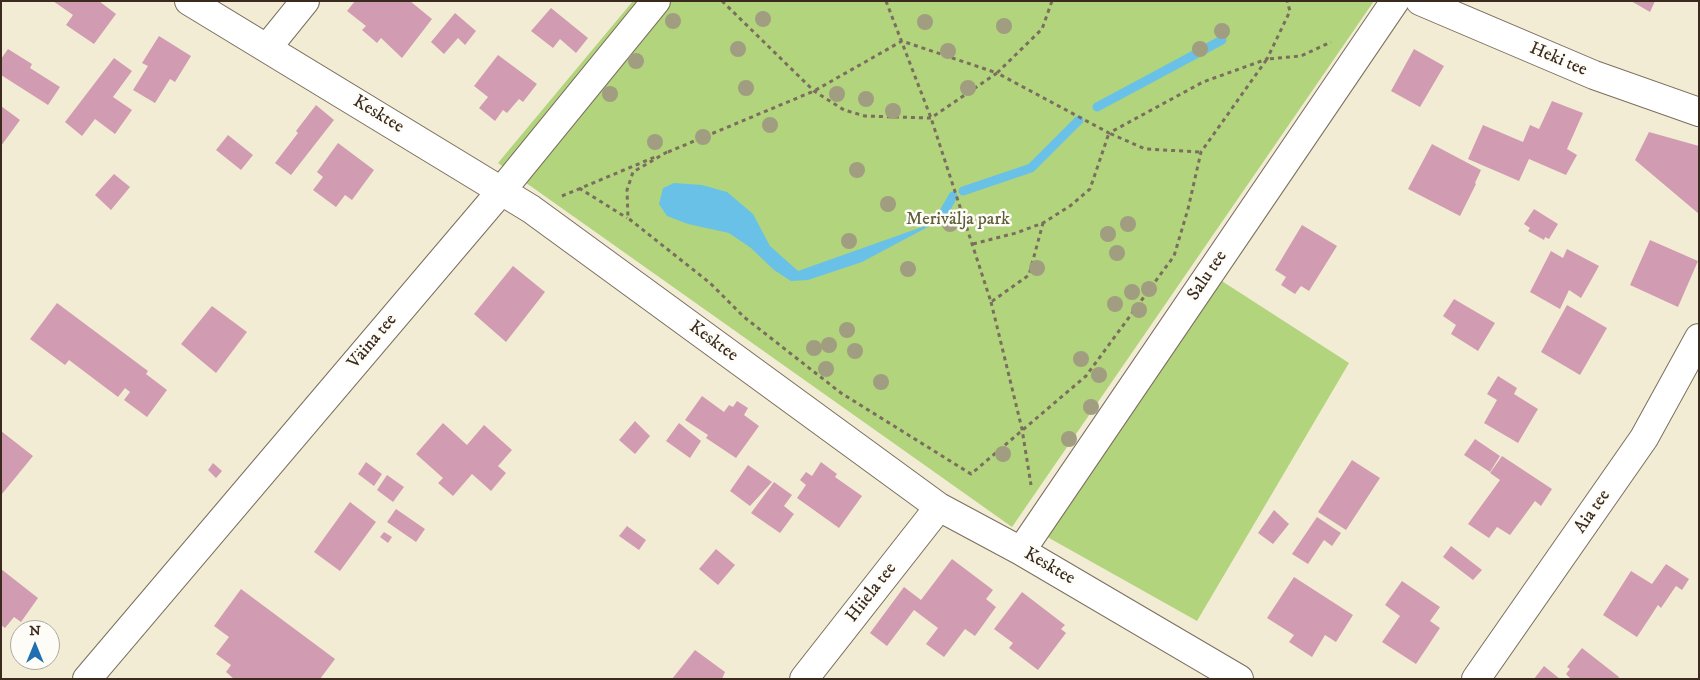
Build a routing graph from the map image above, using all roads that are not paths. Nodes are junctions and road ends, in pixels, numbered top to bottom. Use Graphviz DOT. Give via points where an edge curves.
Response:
graph roads {
  1 [pos="189,1"];
  2 [pos="305,1"];
  3 [pos="656,1"];
  4 [pos="1395,1"];
  5 [pos="1420,1"];
  6 [pos="267,48"];
  7 [pos="1699,112"];
  8 [pos="502,190"];
  9 [pos="1699,338"];
  10 [pos="939,507"];
  11 [pos="1021,551"];
  12 [pos="87,679"];
  13 [pos="804,679"];
  14 [pos="1239,679"];
  15 [pos="1476,679"];
  1 -- 6 [label="street, Kesktee"];
  2 -- 6 [label="street"];
  3 -- 8 [label="street, Väina tee"];
  4 -- 11 [label="street, Salu tee"];
  5 -- 7 [label="street, Heki tee" via="1594,75"];
  6 -- 8 [label="street, Kesktee"];
  8 -- 10 [label="street, Kesktee"];
  8 -- 12 [label="street, Väina tee"];
  9 -- 15 [label="street, Aia tee" via="1644,438"];
  10 -- 11 [label="street, Kesktee"];
  10 -- 13 [label="street, Hiiela tee"];
  11 -- 14 [label="street, Kesktee"];
}
